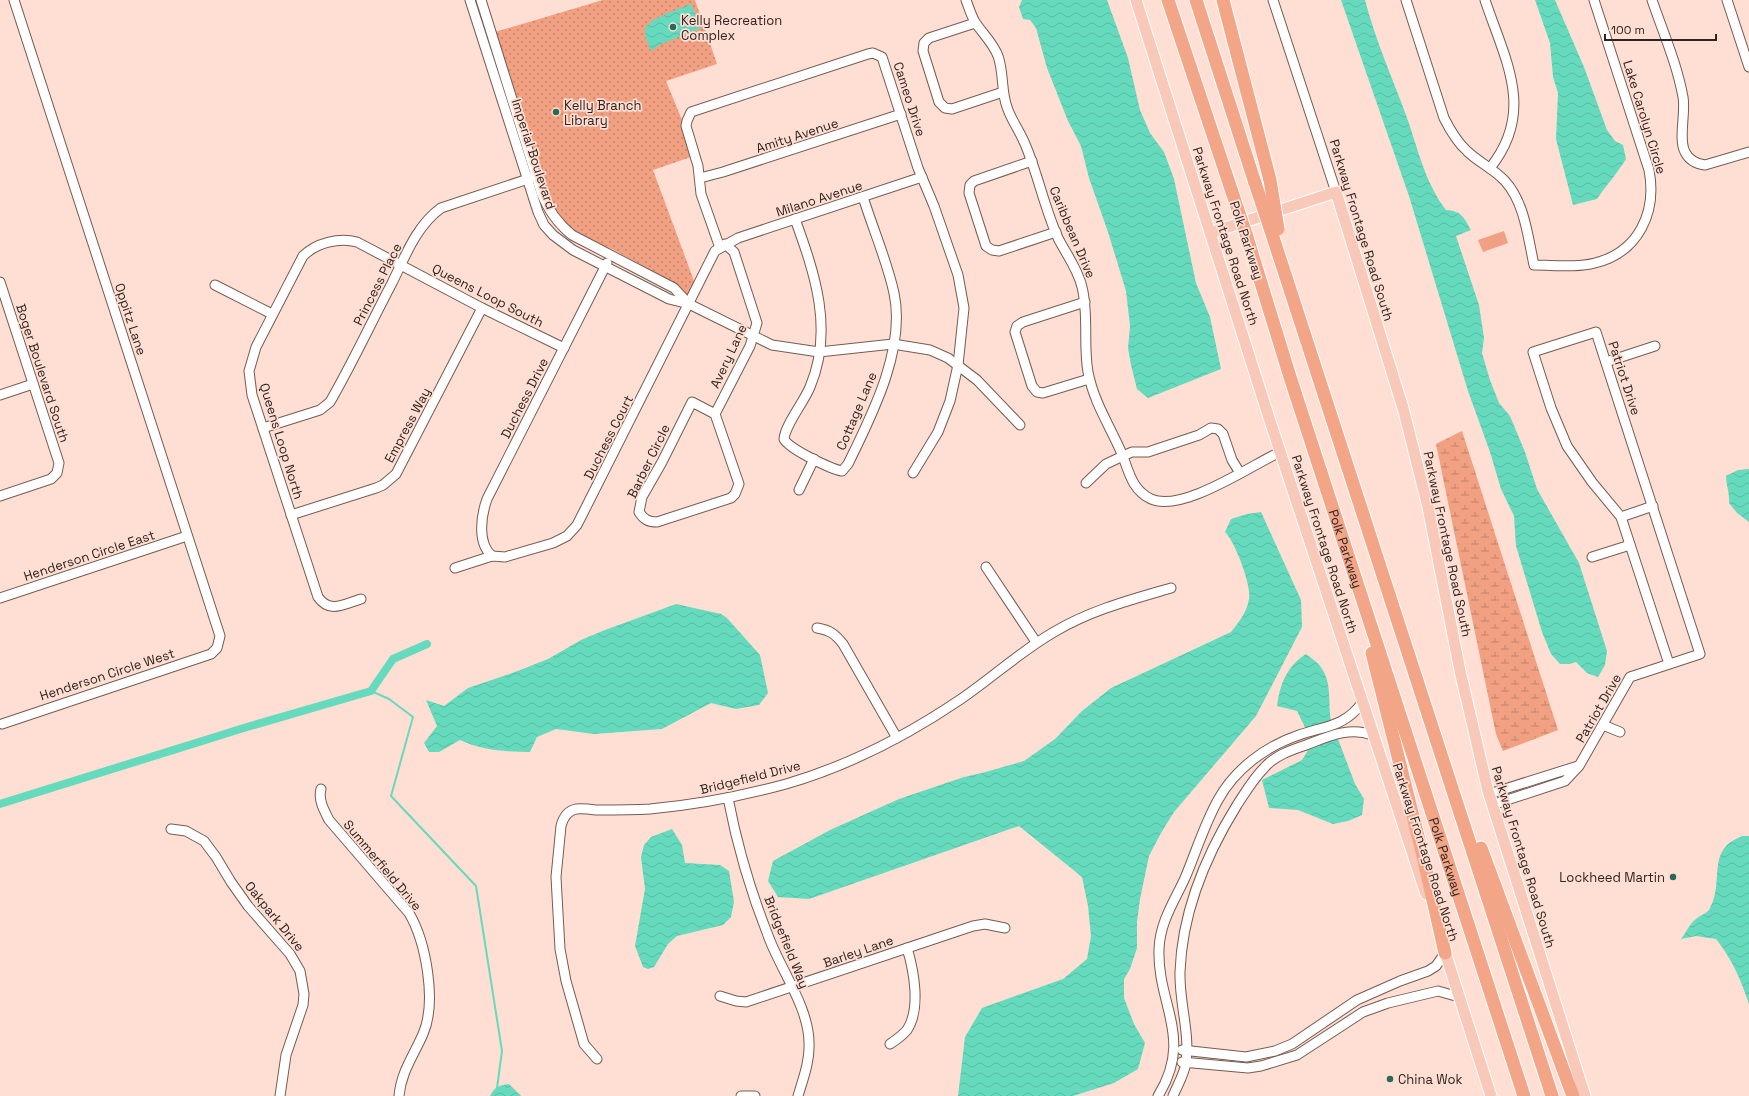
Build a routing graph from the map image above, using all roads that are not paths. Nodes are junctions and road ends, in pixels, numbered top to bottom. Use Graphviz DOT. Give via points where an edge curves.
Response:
graph roads {
  1 [pos="14,0"];
  2 [pos="470,0"];
  3 [pos="481,0"];
  4 [pos="966,0"];
  5 [pos="1136,0"];
  6 [pos="1168,0"];
  7 [pos="1196,0"];
  8 [pos="1224,0"];
  9 [pos="1272,0"];
  10 [pos="1406,0"];
  11 [pos="1485,0"];
  12 [pos="1594,0"];
  13 [pos="1652,0"];
  14 [pos="1727,0"];
  15 [pos="976,23"];
  16 [pos="1749,67"];
  17 [pos="1003,92"];
  18 [pos="901,114"];
  19 [pos="1749,152"];
  20 [pos="1032,161"];
  21 [pos="1490,168"];
  22 [pos="537,176"];
  23 [pos="922,177"];
  24 [pos="700,178"];
  25 [pos="527,180"];
  26 [pos="1336,192"];
  27 [pos="862,197"];
  28 [pos="795,219"];
  29 [pos="1274,228"];
  30 [pos="1056,232"];
  31 [pos="1210,233"];
  32 [pos="722,246"];
  33 [pos="610,254"];
  34 [pos="401,266"];
  35 [pos="605,267"];
  36 [pos="0,282"];
  37 [pos="215,285"];
  38 [pos="2,292"];
  39 [pos="1085,302"];
  40 [pos="689,304"];
  41 [pos="482,308"];
  42 [pos="272,314"];
  43 [pos="754,336"];
  44 [pos="893,344"];
  45 [pos="1655,346"];
  46 [pos="564,348"];
  47 [pos="819,352"];
  48 [pos="1606,362"];
  49 [pos="958,365"];
  50 [pos="1089,379"];
  51 [pos="33,384"];
  52 [pos="0,395"];
  53 [pos="715,414"];
  54 [pos="1020,425"];
  55 [pos="263,428"];
  56 [pos="1280,452"];
  57 [pos="1123,456"];
  58 [pos="814,459"];
  59 [pos="913,473"];
  60 [pos="1240,473"];
  61 [pos="1086,483"];
  62 [pos="799,490"];
  63 [pos="0,496"];
  64 [pos="1653,506"];
  65 [pos="291,515"];
  66 [pos="1621,517"];
  67 [pos="187,536"];
  68 [pos="1630,545"];
  69 [pos="492,556"];
  70 [pos="1592,557"];
  71 [pos="986,567"];
  72 [pos="455,568"];
  73 [pos="1356,577"];
  74 [pos="1171,588"];
  75 [pos="0,598"];
  76 [pos="361,599"];
  77 [pos="817,628"];
  78 [pos="1036,642"];
  79 [pos="218,646"];
  80 [pos="1668,664"];
  81 [pos="1421,689"];
  82 [pos="1362,703"];
  83 [pos="1,724"];
  84 [pos="1603,725"];
  85 [pos="1620,732"];
  86 [pos="1372,735"];
  87 [pos="897,738"];
  88 [pos="322,789"];
  89 [pos="728,798"];
  90 [pos="1490,800"];
  91 [pos="171,829"];
  92 [pos="1005,928"];
  93 [pos="907,948"];
  94 [pos="1445,953"];
  95 [pos="792,987"];
  96 [pos="720,996"];
  97 [pos="1459,997"];
  98 [pos="890,1044"];
  99 [pos="1174,1049"];
  100 [pos="1187,1050"];
  101 [pos="597,1059"];
  102 [pos="1172,1062"];
  103 [pos="1186,1063"];
  104 [pos="280,1096"];
  105 [pos="399,1096"];
  106 [pos="741,1096"];
  107 [pos="755,1096"];
  108 [pos="798,1096"];
  109 [pos="1158,1096"];
  110 [pos="1173,1096"];
  111 [pos="1491,1096"];
  112 [pos="1524,1096"];
  113 [pos="1552,1096"];
  114 [pos="1573,1096"];
  115 [pos="1585,1096"];
  1 -- 67 [label="street, Oppitz Lane"];
  2 -- 25 [label="street, Imperial Boulevard"];
  3 -- 22 [label="street, Imperial Boulevard"];
  4 -- 15 [label="street, Caribbean Drive"];
  5 -- 31 [label="main road, Parkway Frontage Road North"];
  6 -- 73 [label="highway, Polk Parkway, bridge"];
  7 -- 29 [label="highway, Polk Parkway, bridge" via="1255,183"];
  8 -- 29 [label="highway, bridge" via="1270,180"];
  9 -- 26 [label="street, Parkway Frontage Road South"];
  10 -- 21 [label="street, Lake Carolyn Circle" via="1444,118 1452,134 1466,150"];
  11 -- 21 [label="street" via="1515,97 1511,133 1500,156"];
  12 -- 21 [label="street, Lake Carolyn Circle" via="1652,184 1651,206 1637,237 1618,253 1596,263 1534,265 1522,211 1516,196 1506,182"];
  13 -- 19 [label="street" via="1679,79 1685,110 1685,152 1693,161 1705,165"];
  14 -- 16 [label="street"];
  15 -- 17 [label="street, Caribbean Drive" via="991,42 998,57"];
  15 -- 17 [label="street" via="929,38 924,43 923,51 940,102 945,108 952,109"];
  17 -- 20 [label="street, Caribbean Drive" via="1007,108"];
  18 -- 23 [label="street, Cameo Drive"];
  18 -- 24 [label="street, Amity Avenue"];
  18 -- 24 [label="street, Cameo Drive" via="884,61 878,55 868,54 691,112 686,126"];
  20 -- 30 [label="street, Caribbean Drive"];
  20 -- 30 [label="street" via="974,181 970,185 969,194 986,246 998,251"];
  22 -- 25 [label="street, Princess Place"];
  22 -- 33 [label="street, Imperial Boulevard" via="548,209 561,225 572,235"];
  23 -- 27 [label="street, Milano Avenue"];
  23 -- 49 [label="street, Cameo Drive" via="941,224 962,294 964,320"];
  24 -- 32 [label="street, Cameo Drive" via="701,194"];
  25 -- 34 [label="street, Princess Place" via="441,208 423,225"];
  25 -- 35 [label="street, Imperial Boulevard" via="541,219 553,236"];
  26 -- 31 [label="main road"];
  26 -- 90 [label="main road, Parkway Frontage Road South" via="1403,408 1436,545 1460,671"];
  27 -- 28 [label="street, Milano Avenue"];
  27 -- 44 [label="street, Cottage Lane" via="894,293 896,332"];
  28 -- 32 [label="street, Milano Avenue"];
  28 -- 47 [label="street" via="815,276 821,306 822,341"];
  29 -- 81 [label="highway, Polk Parkway" via="1288,287"];
  30 -- 39 [label="street, Caribbean Drive" via="1078,275"];
  31 -- 56 [label="main road, Parkway Frontage Road North"];
  32 -- 40 [label="street, Duchess Court" via="715,251"];
  32 -- 43 [label="street, Avery Lane" via="734,252 756,316"];
  33 -- 35 [label="street, Duchess Drive"];
  33 -- 40 [label="street, Imperial Boulevard" via="674,288"];
  34 -- 41 [label="street, Queens Loop South"];
  34 -- 42 [label="street, Queens Loop North" via="347,239 314,247 303,256"];
  34 -- 55 [label="street, Princess Place" via="330,402 320,410"];
  35 -- 40 [label="street, Imperial Boulevard" via="668,299"];
  35 -- 46 [label="street, Duchess Drive"];
  36 -- 38 [label="street, Boger Boulevard South"];
  37 -- 42 [label="street"];
  38 -- 51 [label="street, Boger Boulevard South"];
  39 -- 50 [label="street, Caribbean Drive"];
  39 -- 50 [label="street" via="1023,322 1017,326 1015,332 1036,392 1043,393"];
  40 -- 43 [label="street, Imperial Boulevard"];
  40 -- 69 [label="street, Duchess Court" via="602,478 572,532 560,541 505,557"];
  41 -- 46 [label="street, Queens Loop South"];
  41 -- 65 [label="street, Empress Way" via="396,474 376,488"];
  42 -- 55 [label="street, Queens Loop North" via="256,347 249,371 252,395"];
  43 -- 47 [label="street, Imperial Boulevard" via="772,345"];
  43 -- 53 [label="street, Avery Lane"];
  44 -- 47 [label="street, Imperial Boulevard"];
  44 -- 49 [label="street, Imperial Boulevard" via="930,350"];
  44 -- 58 [label="street, Cottage Lane" via="884,387 848,464 842,471"];
  45 -- 48 [label="street"];
  46 -- 69 [label="street, Duchess Drive" via="484,508 484,545"];
  47 -- 58 [label="street" via="810,388 784,436 788,444"];
  48 -- 64 [label="street, Patriot Drive"];
  48 -- 66 [label="street, Patriot Drive" via="1596,332 1533,352 1567,446"];
  49 -- 54 [label="street, Imperial Boulevard" via="977,380"];
  49 -- 59 [label="street, Cameo Drive" via="956,381 944,418"];
  50 -- 57 [label="street, Caribbean Drive" via="1097,405"];
  51 -- 52 [label="street"];
  51 -- 63 [label="street, Boger Boulevard South" via="58,463 57,473 47,481"];
  53 -- 53 [label="street, Barber Circle" via="692,402 642,497 640,512 645,520 658,522 731,498 735,494 739,484"];
  55 -- 65 [label="street, Queens Loop North"];
  56 -- 60 [label="street, Caribbean Drive"];
  56 -- 82 [label="main road, Parkway Frontage Road North"];
  57 -- 60 [label="street, Caribbean Drive" via="1137,488 1158,501 1180,500"];
  57 -- 60 [label="street" via="1132,452 1148,452 1216,428 1223,434 1232,460"];
  57 -- 61 [label="street" via="1106,464"];
  58 -- 62 [label="street"];
  64 -- 66 [label="street"];
  64 -- 80 [label="street, Patriot Drive" via="1700,654"];
  65 -- 76 [label="street, Queens Loop North" via="318,597 331,607"];
  66 -- 68 [label="street, Patriot Drive"];
  67 -- 75 [label="street, Henderson Circle East"];
  67 -- 79 [label="street, Oppitz Lane" via="220,636"];
  68 -- 70 [label="street"];
  68 -- 80 [label="street, Patriot Drive"];
  69 -- 72 [label="street, Duchess Court"];
  71 -- 78 [label="street"];
  73 -- 94 [label="highway"];
  73 -- 112 [label="highway, Polk Parkway"];
  74 -- 78 [label="street, Bridgefield Drive" via="1098,610"];
  77 -- 87 [label="street" via="829,630 843,644"];
  78 -- 87 [label="street, Bridgefield Drive" via="963,698"];
  79 -- 83 [label="street, Henderson Circle West" via="210,654"];
  80 -- 84 [label="street, Patriot Drive" via="1630,677"];
  81 -- 113 [label="highway, Polk Parkway"];
  81 -- 114 [label="highway"];
  82 -- 86 [label="main road, Parkway Frontage Road North"];
  82 -- 99 [label="street" via="1345,720 1284,740 1255,758 1235,777 1210,815 1185,878 1167,914 1160,937 1159,960 1172,1022"];
  84 -- 85 [label="street"];
  84 -- 90 [label="street, Patriot Drive" via="1579,766 1565,781"];
  86 -- 94 [label="main road, Parkway Frontage Road North"];
  86 -- 100 [label="street" via="1353,730 1281,755 1264,767 1225,824 1201,874 1184,931 1180,974"];
  87 -- 89 [label="street, Bridgefield Drive" via="822,771 782,785"];
  88 -- 105 [label="street, Summerfield Drive" via="320,797 328,820 409,913 420,934 430,997 429,1015 423,1035 402,1076"];
  89 -- 95 [label="street, Bridgefield Way" via="756,904 769,939"];
  89 -- 101 [label="street, Bridgefield Drive" via="651,809 577,809 563,819 556,877 560,949 566,981 584,1044"];
  90 -- 115 [label="main road, Parkway Frontage Road South"];
  91 -- 104 [label="street, Oakpark Drive" via="194,834 207,845 244,900 290,954 300,972 303,1005 285,1060"];
  92 -- 93 [label="street, Barley Lane" via="984,924 973,926"];
  93 -- 95 [label="street, Barley Lane"];
  93 -- 98 [label="street" via="914,977 913,1010 907,1030"];
  94 -- 97 [label="main road, Parkway Frontage Road North"];
  94 -- 100 [label="street" via="1428,972 1400,980 1356,1000 1292,1044 1274,1051 1246,1057"];
  95 -- 96 [label="street, Barley Lane" via="746,1002"];
  95 -- 108 [label="street, Bridgefield Way" via="804,1016 810,1042"];
  97 -- 103 [label="street" via="1438,991 1388,1003 1363,1012 1297,1055 1261,1066 1248,1068"];
  97 -- 111 [label="main road, Parkway Frontage Road North"];
  99 -- 100 [label="street"];
  99 -- 102 [label="street"];
  100 -- 103 [label="street"];
  102 -- 103 [label="street"];
  102 -- 109 [label="street"];
  103 -- 110 [label="street"];
  106 -- 107 [label="street"];
}
